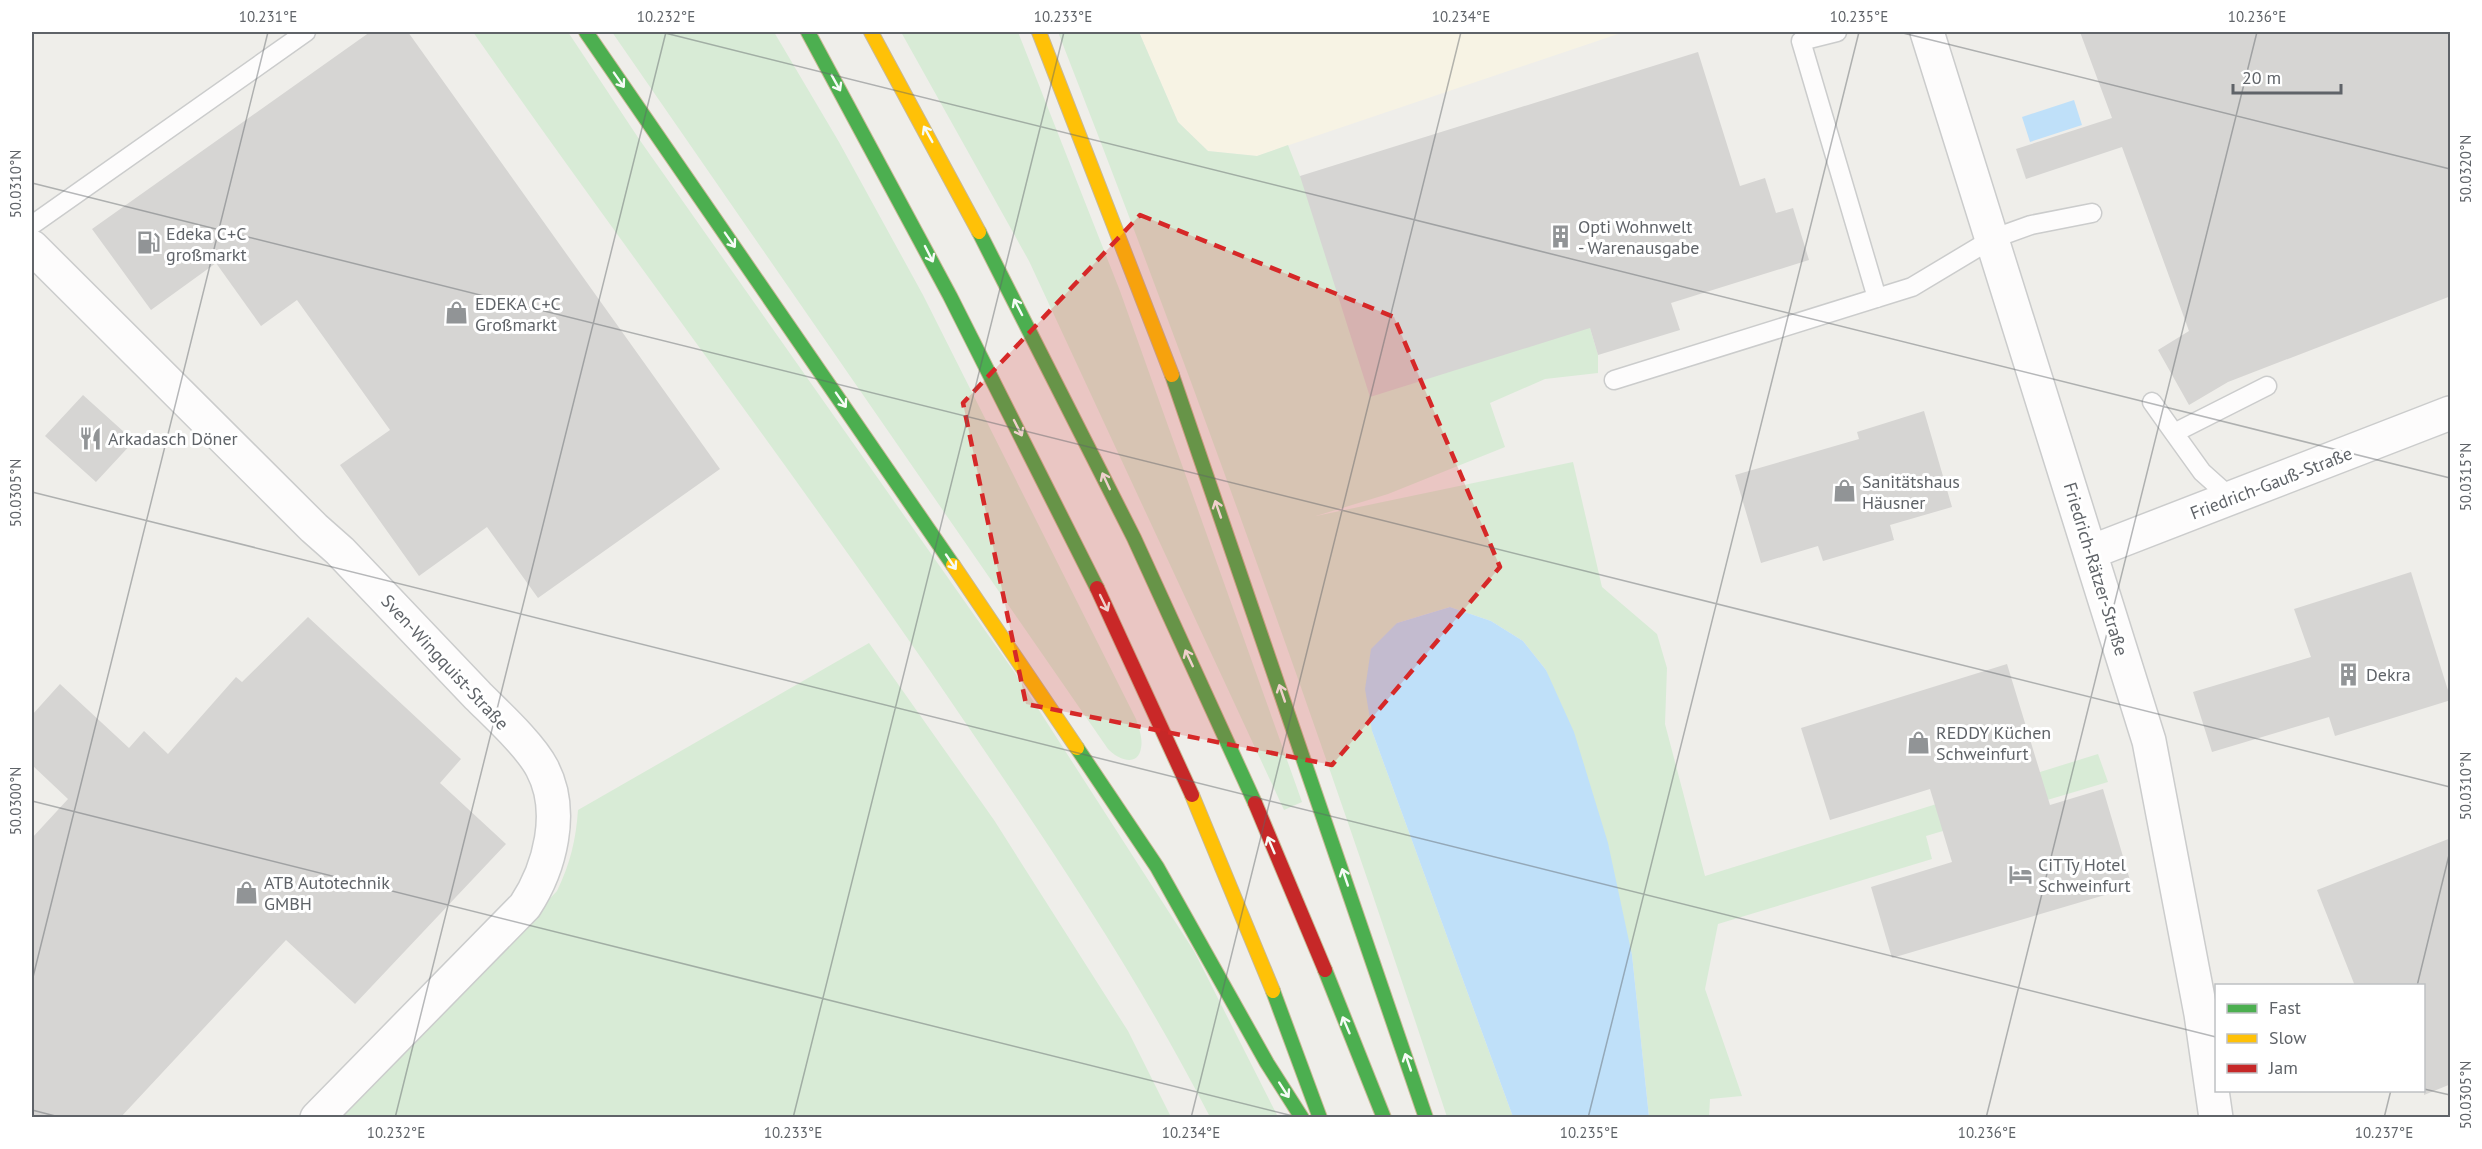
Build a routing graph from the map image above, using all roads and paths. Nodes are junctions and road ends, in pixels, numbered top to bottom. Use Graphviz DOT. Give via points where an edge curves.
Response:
graph roads {
  1 [pos="306,32"];
  2 [pos="586,32"];
  3 [pos="808,32"];
  4 [pos="871,32"];
  5 [pos="1039,32"];
  6 [pos="1837,32"];
  7 [pos="1928,32"];
  8 [pos="2092,213"];
  9 [pos="32,225"];
  10 [pos="1992,239"];
  11 [pos="32,247"];
  12 [pos="1877,298"];
  13 [pos="1614,380"];
  14 [pos="2267,386"];
  15 [pos="2152,402"];
  16 [pos="2451,413"];
  17 [pos="2174,433"];
  18 [pos="2231,498"];
  19 [pos="2091,552"];
  20 [pos="317,1118"];
  21 [pos="1302,1118"];
  22 [pos="1320,1118"];
  23 [pos="1384,1118"];
  24 [pos="1426,1118"];
  25 [pos="2216,1118"];
  1 -- 9 [label="lane"];
  2 -- 21 [label="highway, one-way" via="855,420 1157,867"];
  3 -- 22 [label="highway, one-way" via="919,234 1050,491 1174,748 1281,1008"];
  23 -- 4 [label="highway, one-way" via="1214,711 1098,465 973,218"];
  24 -- 5 [label="highway, one-way" via="1161,343"];
  6 -- 12 [label="lane" via="1801,41"];
  7 -- 10 [label="street, Friedrich-Rätzer-Straße"];
  8 -- 10 [label="lane" via="2031,225"];
  10 -- 12 [label="lane" via="1912,287"];
  10 -- 19 [label="street, Friedrich-Rätzer-Straße"];
  11 -- 20 [label="street, Sven-Wingquist-Straße" via="340,551 514,733 542,768 553,823 540,884 525,906"];
  12 -- 13 [label="lane"];
  14 -- 17 [label="lane"];
  15 -- 17 [label="lane"];
  16 -- 18 [label="street, Friedrich-Gauß-Straße"];
  17 -- 18 [label="lane" via="2202,472"];
  18 -- 19 [label="street, Friedrich-Gauß-Straße"];
  19 -- 25 [label="street, Friedrich-Rätzer-Straße" via="2150,741 2201,1014"];
}
